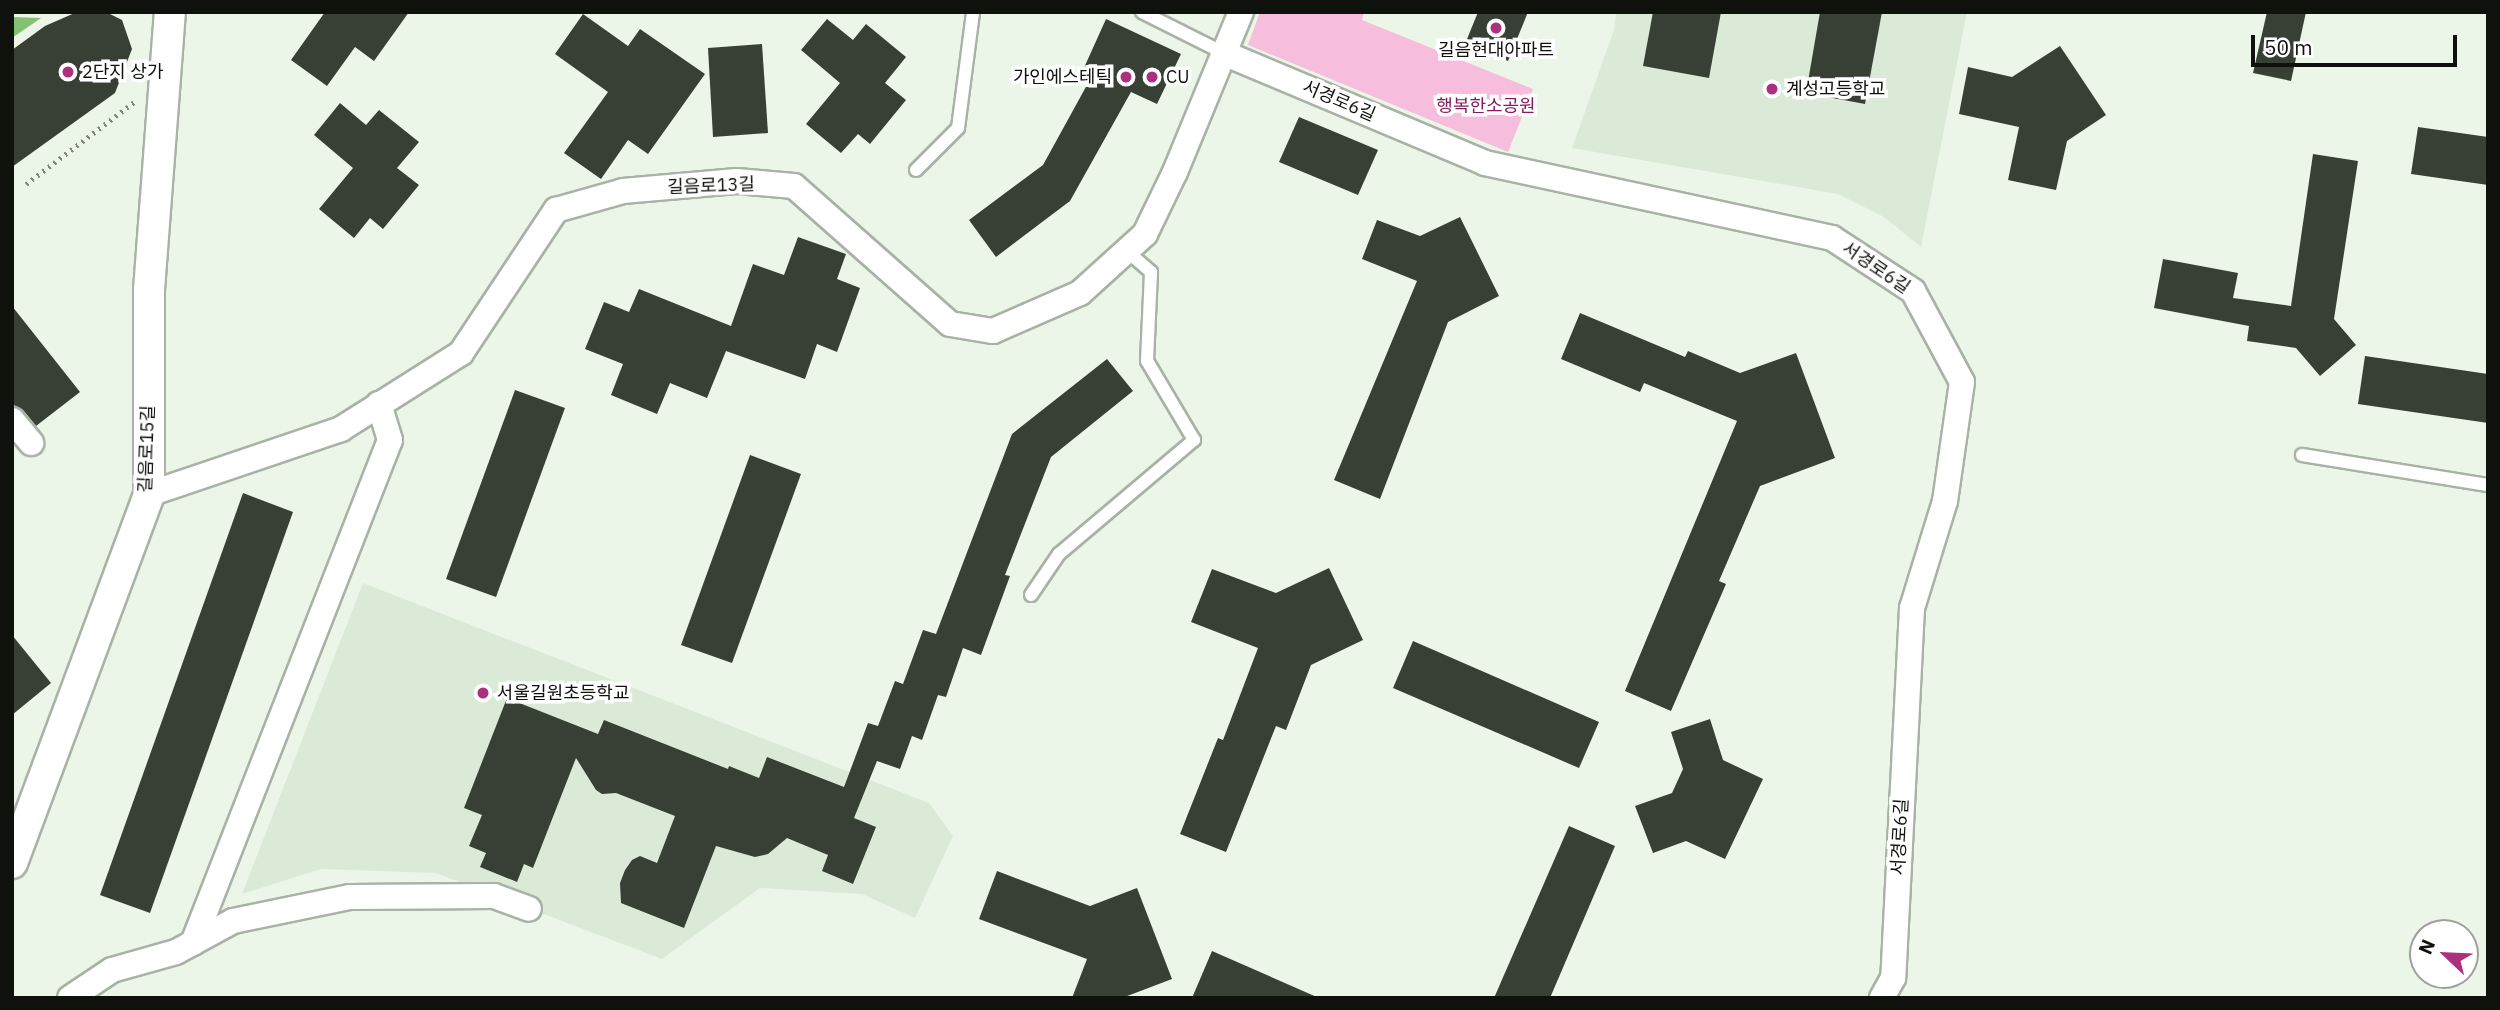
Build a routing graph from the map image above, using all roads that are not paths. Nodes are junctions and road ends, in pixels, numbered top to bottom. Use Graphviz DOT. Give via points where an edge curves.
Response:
graph roads {
  1 [pos="170,12"];
  2 [pos="973,12"];
  3 [pos="1142,12"];
  4 [pos="1241,12"];
  5 [pos="1226,54"];
  6 [pos="916,170"];
  7 [pos="1127,251"];
  8 [pos="379,404"];
  9 [pos="12,420"];
  10 [pos="31,443"];
  11 [pos="2302,456"];
  12 [pos="2488,485"];
  13 [pos="149,494"];
  14 [pos="1031,595"];
  15 [pos="14,849"];
  16 [pos="529,909"];
  17 [pos="193,943"];
  18 [pos="70,998"];
  19 [pos="1882,998"];
  1 -- 13 [label="street, 길음로15길" via="149,290"];
  2 -- 6 [label="lane" via="958,128"];
  3 -- 5 [label="lane"];
  4 -- 5 [label="street, 길음로13길"];
  5 -- 7 [label="street, 길음로13길" via="1145,234"];
  5 -- 19 [label="street, 서경로6길" via="1485,163 1832,238 1913,291 1962,382 1945,501 1912,608 1893,978"];
  7 -- 8 [label="street, 길음로13길" via="1080,293 993,331 950,324 794,187 737,181 623,191 555,210 461,353"];
  7 -- 14 [label="lane" via="1151,272 1147,361 1194,440 1059,554"];
  8 -- 13 [label="street, 길음로13길" via="341,429"];
  8 -- 17 [label="street" via="390,440"];
  9 -- 10 [label="street"];
  11 -- 12 [label="lane"];
  13 -- 15 [label="street, 길음로15길"];
  16 -- 17 [label="street" via="494,896 350,897 233,921"];
  17 -- 18 [label="street" via="112,970"];
}
